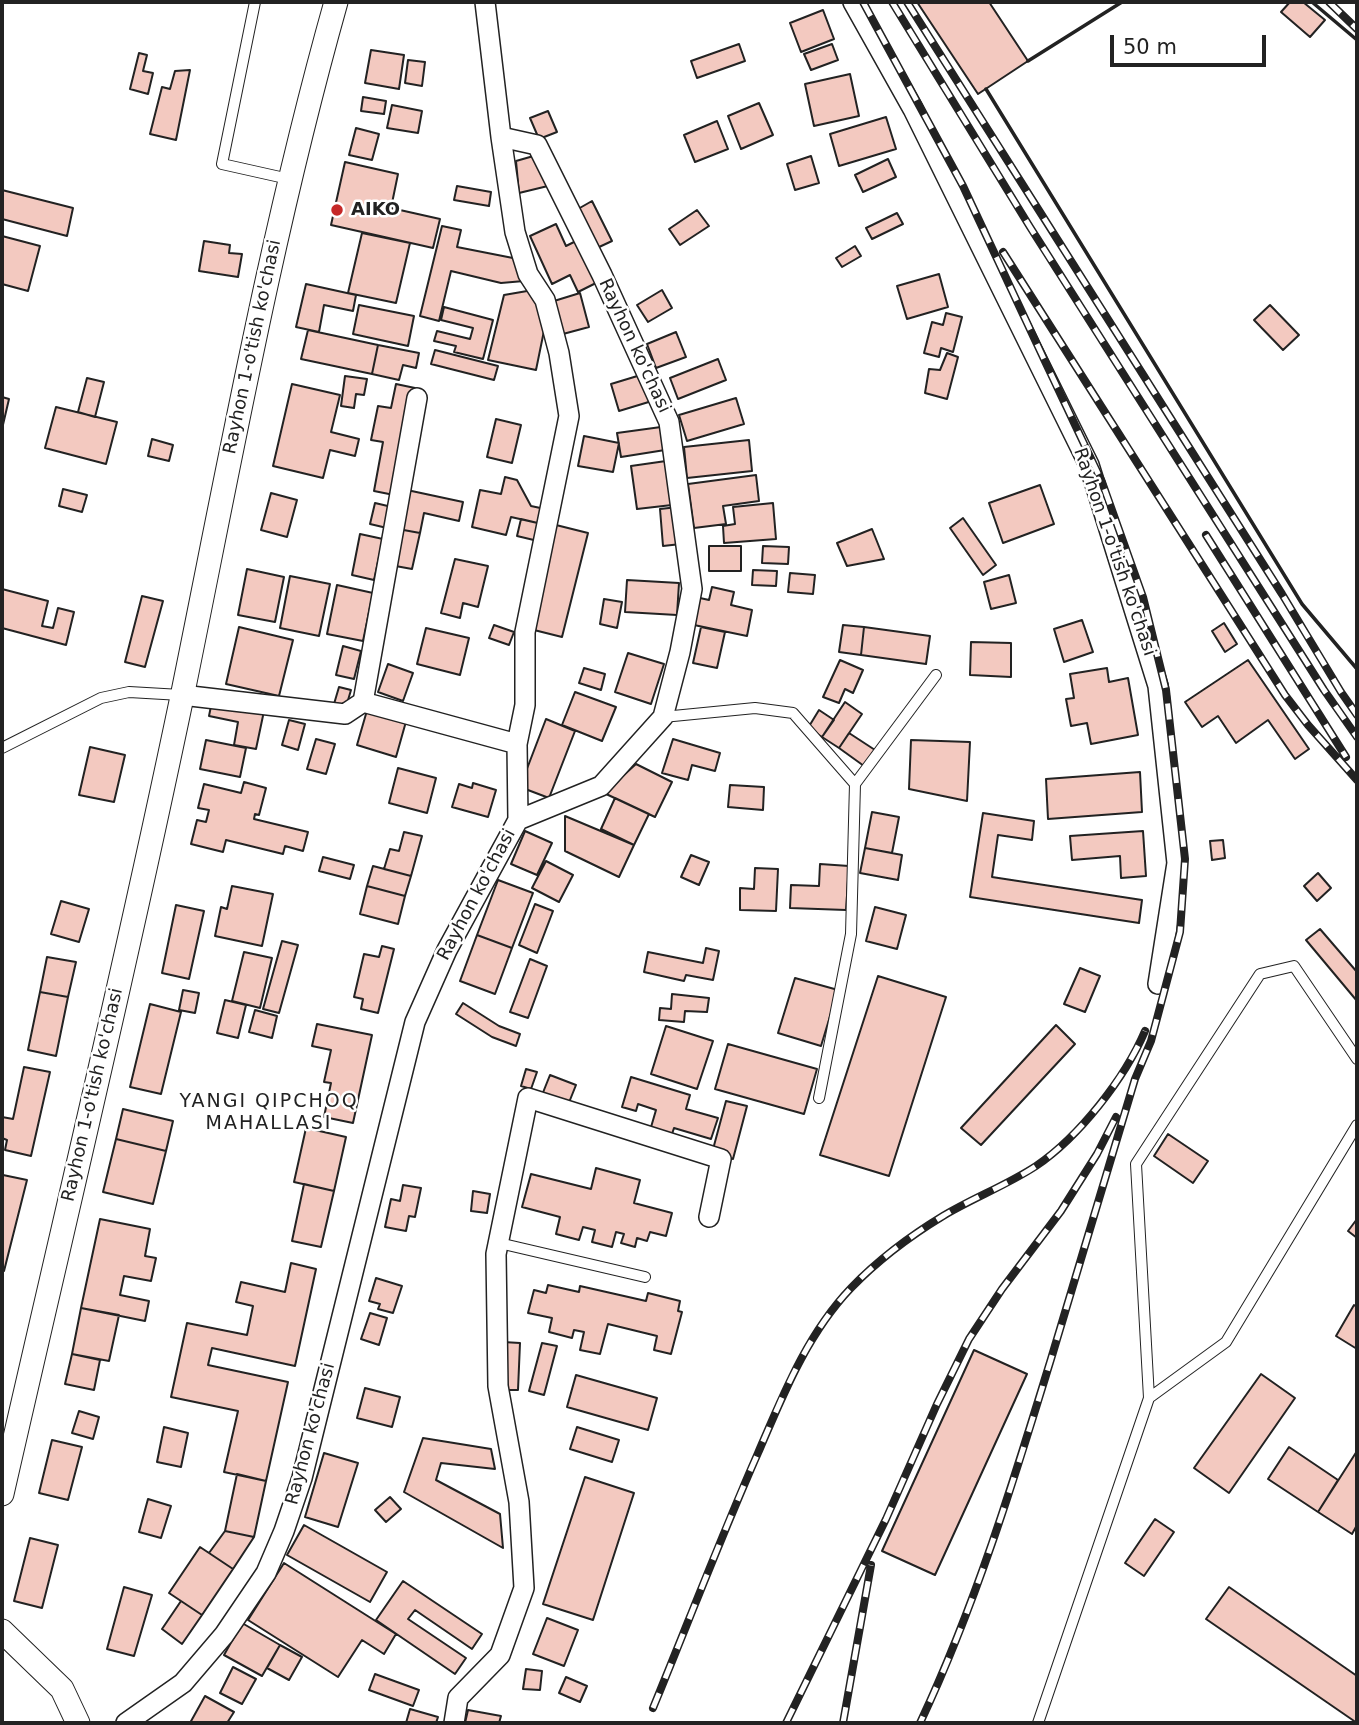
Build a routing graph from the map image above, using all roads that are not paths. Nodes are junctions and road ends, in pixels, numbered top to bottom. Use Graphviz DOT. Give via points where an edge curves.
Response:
graph roads {
  1 [pos="255,2"];
  2 [pos="336,2"];
  3 [pos="485,2"];
  4 [pos="853,2"];
  5 [pos="501,137"];
  6 [pos="290,179"];
  7 [pos="417,398"];
  8 [pos="936,675"];
  9 [pos="182,695"];
  10 [pos="363,702"];
  11 [pos="663,717"];
  12 [pos="517,744"];
  13 [pos="2,748"];
  14 [pos="855,784"];
  15 [pos="518,820"];
  16 [pos="1158,984"];
  17 [pos="1357,1059"];
  18 [pos="819,1098"];
  19 [pos="1357,1125"];
  20 [pos="709,1217"];
  21 [pos="499,1243"];
  22 [pos="645,1277"];
  23 [pos="1149,1398"];
  24 [pos="2,1494"];
  25 [pos="2,1631"];
  26 [pos="78,1723"];
  27 [pos="125,1723"];
  28 [pos="454,1723"];
  29 [pos="1038,1723"];
  1 -- 6 [label="lane" via="222,164"];
  2 -- 6 [label="street, Rayhon 1-o'tish ko'chasi"];
  3 -- 5 [label="street"];
  4 -- 16 [label="street, Rayhon 1-o'tish ko'chasi" via="913,109 1089,465 1158,686 1177,863"];
  5 -- 11 [label="street, Rayhon ko'chasi" via="537,145 669,422 692,589"];
  5 -- 12 [label="street" via="515,232 528,274 545,300 569,416 525,632 525,705"];
  6 -- 9 [label="street, Rayhon 1-o'tish ko'chasi" via="260,303"];
  7 -- 10 [label="street"];
  8 -- 14 [label="lane"];
  9 -- 10 [label="street" via="345,714"];
  9 -- 13 [label="lane" via="129,692 101,698"];
  9 -- 24 [label="street, Rayhon 1-o'tish ko'chasi"];
  10 -- 12 [label="street"];
  11 -- 14 [label="lane" via="755,708 793,713"];
  11 -- 15 [label="street, Rayhon ko'chasi" via="601,786"];
  12 -- 15 [label="street"];
  14 -- 18 [label="lane" via="851,933"];
  15 -- 27 [label="street, Rayhon ko'chasi" via="447,950 415,1022 302,1478 266,1573 183,1683"];
  17 -- 23 [label="lane" via="1294,967 1261,974 1136,1164"];
  19 -- 23 [label="lane" via="1226,1342"];
  20 -- 21 [label="street" via="721,1158 528,1098"];
  21 -- 22 [label="lane"];
  21 -- 28 [label="street" via="498,1386 519,1502 524,1588 500,1655 458,1698"];
  23 -- 29 [label="lane"];
  25 -- 26 [label="street" via="62,1689"];
}
